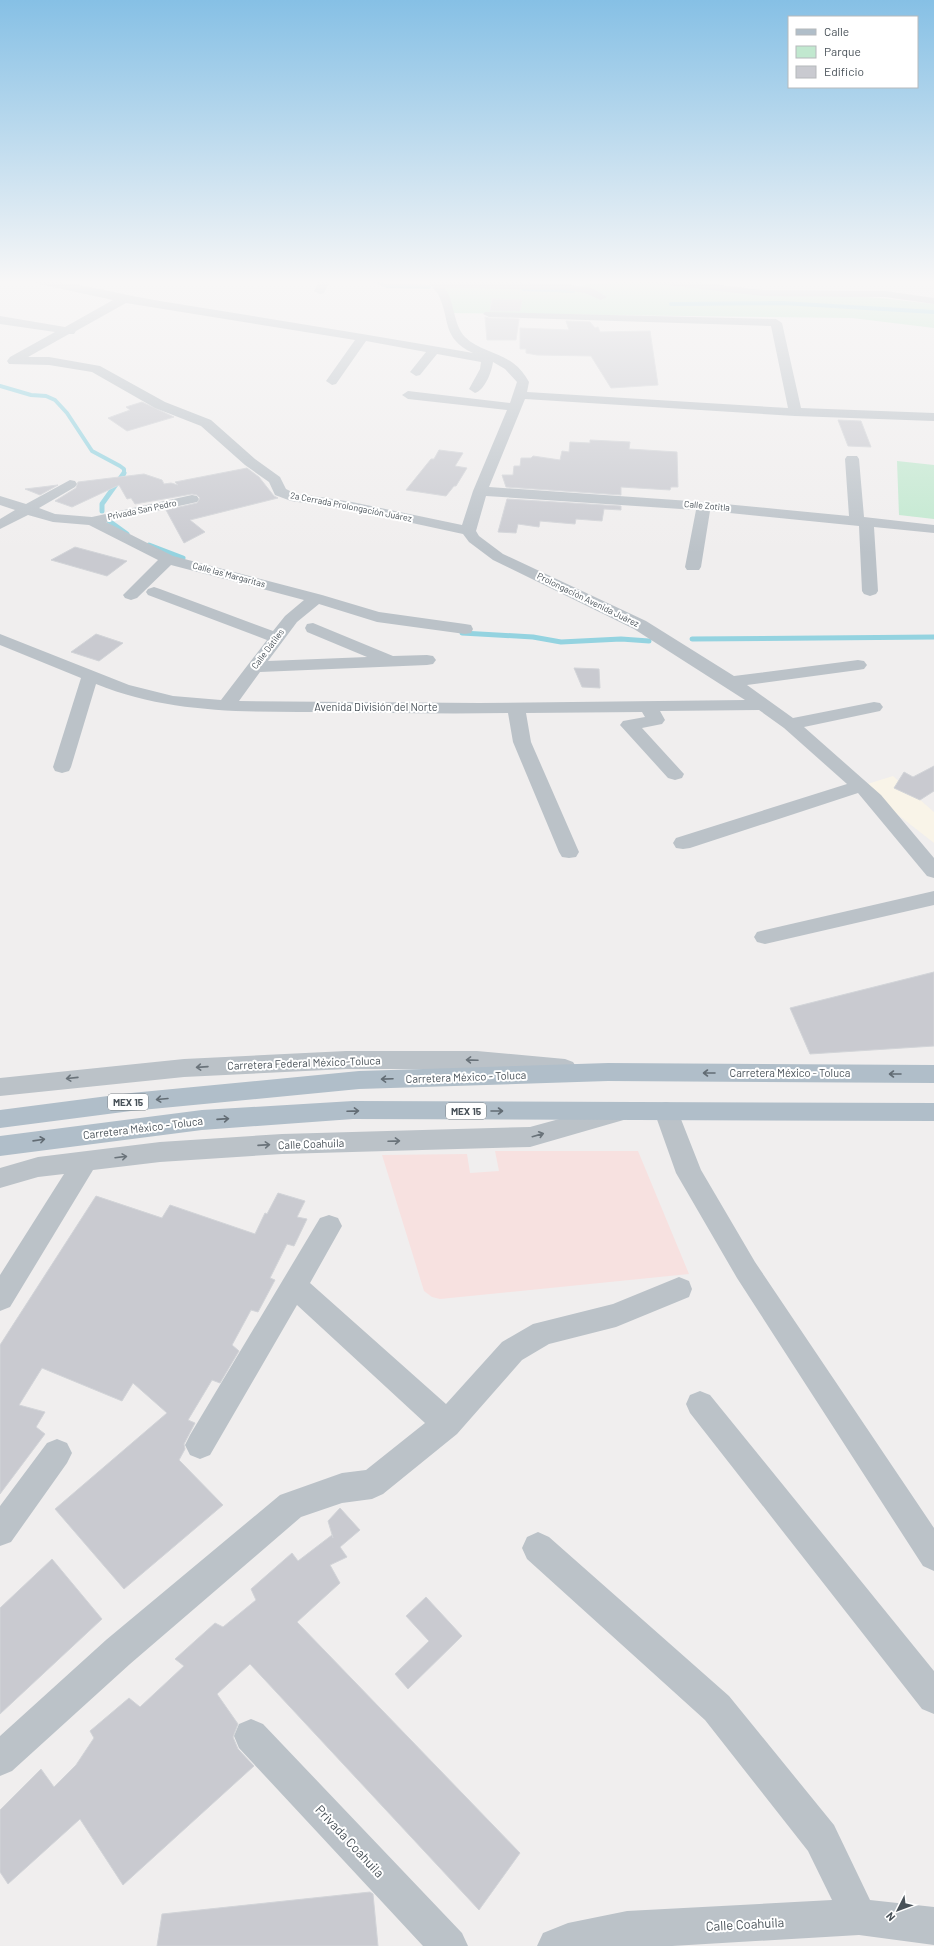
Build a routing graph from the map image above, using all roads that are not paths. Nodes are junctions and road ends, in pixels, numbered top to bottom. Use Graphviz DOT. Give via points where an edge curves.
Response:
graph roads {
  1 [pos="99,371"];
  2 [pos="339,371"];
  3 [pos="485,371"];
  4 [pos="515,371"];
  5 [pos="786,371"];
  6 [pos="332,381"];
  7 [pos="475,389"];
  8 [pos="408,395"];
  9 [pos="518,401"];
  10 [pos="795,412"];
  11 [pos="934,417"];
  12 [pos="852,459"];
  13 [pos="70,484"];
  14 [pos="480,491"];
  15 [pos="192,499"];
  16 [pos="0,500"];
  17 [pos="704,506"];
  18 [pos="26,510"];
  19 [pos="92,521"];
  20 [pos="862,521"];
  21 [pos="0,525"];
  22 [pos="934,529"];
  23 [pos="468,530"];
  24 [pos="168,559"];
  25 [pos="693,566"];
  26 [pos="870,591"];
  27 [pos="154,592"];
  28 [pos="131,595"];
  29 [pos="316,598"];
  30 [pos="313,628"];
  31 [pos="465,629"];
  32 [pos="276,638"];
  33 [pos="0,639"];
  34 [pos="427,660"];
  35 [pos="392,661"];
  36 [pos="858,665"];
  37 [pos="254,667"];
  38 [pos="90,676"];
  39 [pos="731,682"];
  40 [pos="764,705"];
  41 [pos="226,706"];
  42 [pos="648,706"];
  43 [pos="516,707"];
  44 [pos="874,707"];
  45 [pos="790,724"];
  46 [pos="62,767"];
  47 [pos="675,774"];
  48 [pos="854,788"];
  49 [pos="683,843"];
  50 [pos="569,852"];
  51 [pos="934,871"];
  52 [pos="934,898"];
  53 [pos="765,937"];
  54 [pos="608,1072"];
  55 [pos="934,1074"];
  56 [pos="0,1086"];
  57 [pos="622,1111"];
  58 [pos="666,1111"];
  59 [pos="934,1112"];
  60 [pos="0,1119"];
  61 [pos="0,1146"];
  62 [pos="85,1162"];
  63 [pos="0,1178"];
  64 [pos="329,1226"];
  65 [pos="294,1285"];
  66 [pos="679,1288"];
  67 [pos="0,1299"];
  68 [pos="700,1404"];
  69 [pos="447,1424"];
  70 [pos="200,1445"];
  71 [pos="57,1453"];
  72 [pos="0,1531"];
  73 [pos="538,1548"];
  74 [pos="934,1555"];
  75 [pos="934,1696"];
  76 [pos="251,1736"];
  77 [pos="0,1760"];
  78 [pos="859,1917"];
  79 [pos="934,1926"];
  80 [pos="639,1938"];
  81 [pos="449,1946"];
  82 [pos="556,1946"];
  1 -- 23 [label="street, 2a Cerrada Prolongación Juárez" via="160,405 206,423 250,462 275,480 280,492 291,497 352,506"];
  2 -- 6 [label="street"];
  3 -- 7 [label="street"];
  4 -- 9 [label="street" via="523,382"];
  5 -- 10 [label="street"];
  8 -- 9 [label="street"];
  9 -- 10 [label="street"];
  9 -- 14 [label="street"];
  10 -- 11 [label="street"];
  12 -- 20 [label="street"];
  13 -- 18 [label="street"];
  14 -- 17 [label="street, Calle Zotitla"];
  14 -- 23 [label="street"];
  15 -- 19 [label="street, Privada San Pedro"];
  16 -- 18 [label="street, Calle las Margaritas"];
  17 -- 20 [label="street, Calle Zotitla"];
  17 -- 25 [label="street"];
  18 -- 19 [label="street, Calle las Margaritas" via="53,518"];
  18 -- 21 [label="street"];
  19 -- 24 [label="street, Calle las Margaritas"];
  20 -- 22 [label="street, Calle Zotitla"];
  20 -- 26 [label="street"];
  23 -- 39 [label="street, Prolongación Avenida Juárez" via="479,544 498,557 640,625"];
  24 -- 28 [label="street"];
  24 -- 29 [label="street, Calle las Margaritas"];
  27 -- 32 [label="street"];
  29 -- 31 [label="street, Calle las Margaritas" via="377,616"];
  29 -- 32 [label="street, Calle Dátiles" via="291,619"];
  30 -- 35 [label="street"];
  32 -- 37 [label="street, Calle Dátiles"];
  33 -- 38 [label="street, Avenida División del Norte"];
  34 -- 35 [label="street"];
  35 -- 37 [label="street"];
  36 -- 39 [label="street"];
  37 -- 41 [label="street, Calle Dátiles"];
  38 -- 41 [label="street, Avenida División del Norte" via="123,689 172,702"];
  38 -- 46 [label="street"];
  39 -- 40 [label="street, Prolongación Avenida Juárez"];
  40 -- 42 [label="street, Avenida División del Norte"];
  40 -- 45 [label="street, Prolongación Avenida Juárez"];
  41 -- 43 [label="street, Avenida División del Norte"];
  42 -- 43 [label="street, Avenida División del Norte"];
  42 -- 47 [label="street" via="656,720 628,725"];
  43 -- 50 [label="street" via="522,742"];
  44 -- 45 [label="street"];
  45 -- 48 [label="street, Prolongación Avenida Juárez"];
  48 -- 49 [label="street"];
  48 -- 51 [label="street, Prolongación Avenida Juárez" via="874,799"];
  52 -- 53 [label="street"];
  55 -- 54 [label="main road, Carretera México - Toluca / MEX 15, one-way"];
  54 -- 56 [label="street, Carretera Federal México-Toluca, one-way" via="477,1060 346,1060 192,1068"];
  54 -- 60 [label="main road, Carretera México - Toluca / MEX 15, one-way" via="359,1080 131,1102"];
  57 -- 58 [label="main road, Carretera México - Toluca / MEX 15"];
  61 -- 57 [label="main road, Carretera México - Toluca / MEX 15, one-way" via="202,1120 353,1110"];
  62 -- 57 [label="street, Calle Coahuila, one-way" via="160,1152 282,1144 530,1137"];
  58 -- 59 [label="main road, Carretera México - Toluca / MEX 15"];
  58 -- 74 [label="street" via="689,1173 746,1270"];
  62 -- 63 [label="street, Calle Coahuila" via="38,1167"];
  62 -- 67 [label="street"];
  64 -- 65 [label="street"];
  65 -- 69 [label="street"];
  65 -- 70 [label="street"];
  66 -- 69 [label="street" via="616,1315 543,1333 512,1351"];
  68 -- 75 [label="street"];
  69 -- 77 [label="street" via="372,1484 342,1488 291,1506 118,1652"];
  71 -- 72 [label="street"];
  73 -- 78 [label="street" via="717,1708 822,1838"];
  76 -- 81 [label="street, Privada Coahuila"];
  78 -- 79 [label="street, Calle Coahuila"];
  78 -- 80 [label="street, Calle Coahuila"];
  80 -- 82 [label="street, Calle Coahuila" via="568,1942"];
}
